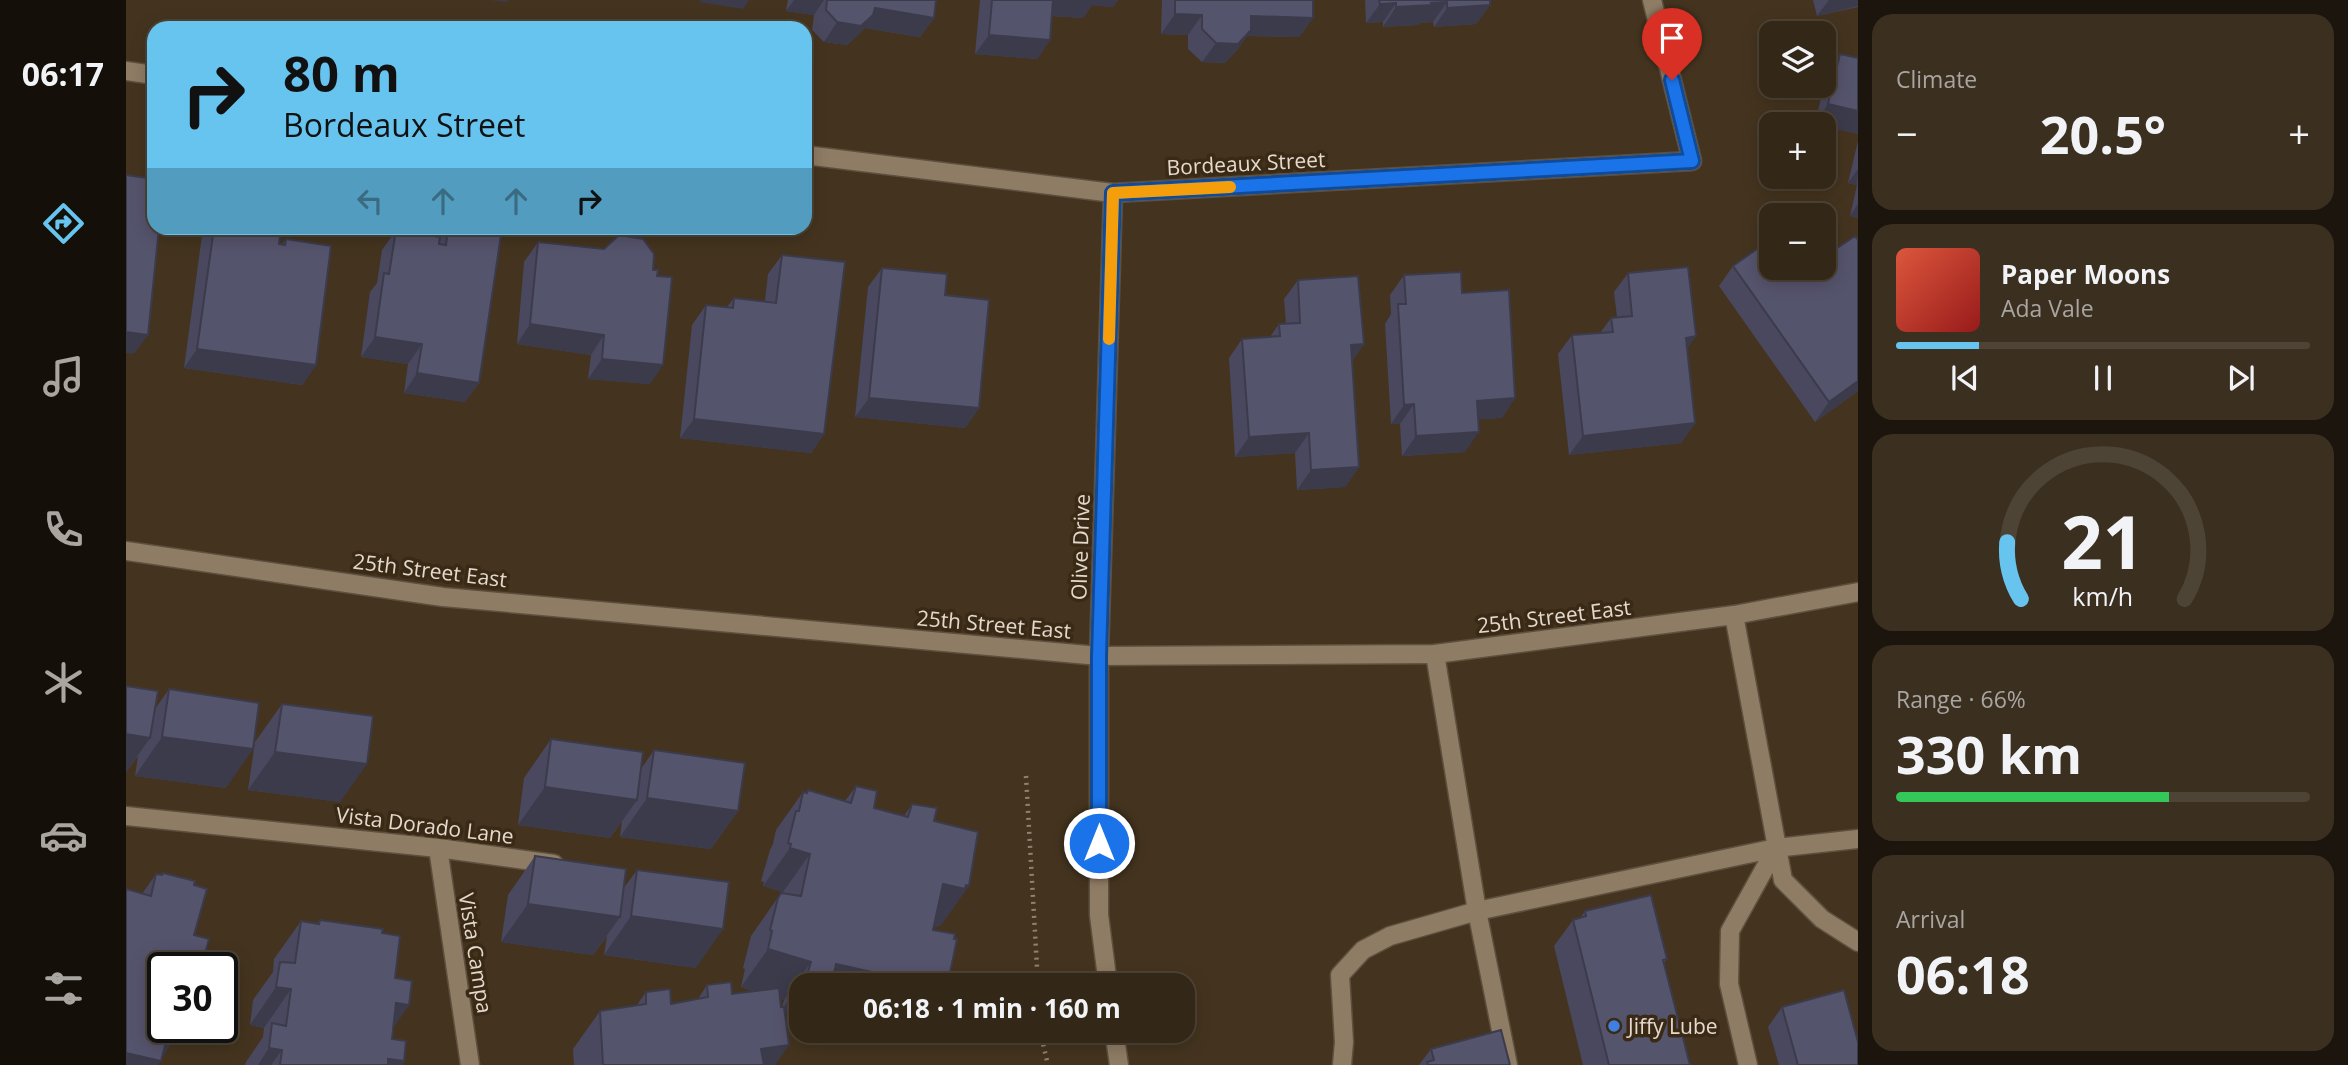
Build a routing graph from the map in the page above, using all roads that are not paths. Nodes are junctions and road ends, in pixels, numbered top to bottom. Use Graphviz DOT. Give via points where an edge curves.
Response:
graph roads {
  1 [pos="1652,0"];
  2 [pos="126,71"];
  3 [pos="147,74"];
  4 [pos="812,156"];
  5 [pos="1113,193"];
  6 [pos="126,551"];
  7 [pos="1858,592"];
  8 [pos="1734,615"];
  9 [pos="1435,654"];
  10 [pos="1099,656"];
  11 [pos="126,816"];
  12 [pos="1858,839"];
  13 [pos="1776,848"];
  14 [pos="438,849"];
  15 [pos="571,866"];
  16 [pos="1477,911"];
  17 [pos="1858,942"];
  18 [pos="1106,973"];
  19 [pos="1116,1043"];
  20 [pos="470,1065"];
  21 [pos="1119,1065"];
  22 [pos="1342,1065"];
  23 [pos="1508,1065"];
  24 [pos="1748,1065"];
  1 -- 5 [label="street, Bordeaux Street" via="1692,161"];
  2 -- 3 [label="street"];
  4 -- 5 [label="street, Bordeaux Street"];
  5 -- 10 [label="street, Olive Drive"];
  6 -- 10 [label="street, 25th Street East" via="443,597"];
  7 -- 8 [label="street, 25th Street East"];
  8 -- 9 [label="street, 25th Street East"];
  8 -- 13 [label="street"];
  9 -- 10 [label="street, 25th Street East"];
  9 -- 16 [label="street"];
  10 -- 18 [label="street, Olive Drive" via="1099,915"];
  11 -- 14 [label="street, Vista Dorado Lane"];
  12 -- 13 [label="street"];
  13 -- 16 [label="street"];
  13 -- 17 [label="street" via="1783,880 1822,919"];
  13 -- 24 [label="street" via="1730,931 1729,984"];
  14 -- 15 [label="street, Vista Dorado Lane"];
  14 -- 20 [label="street, Vista Campa"];
  16 -- 22 [label="street" via="1391,936 1363,950 1340,975"];
  16 -- 23 [label="street"];
  19 -- 21 [label="street"];
}
